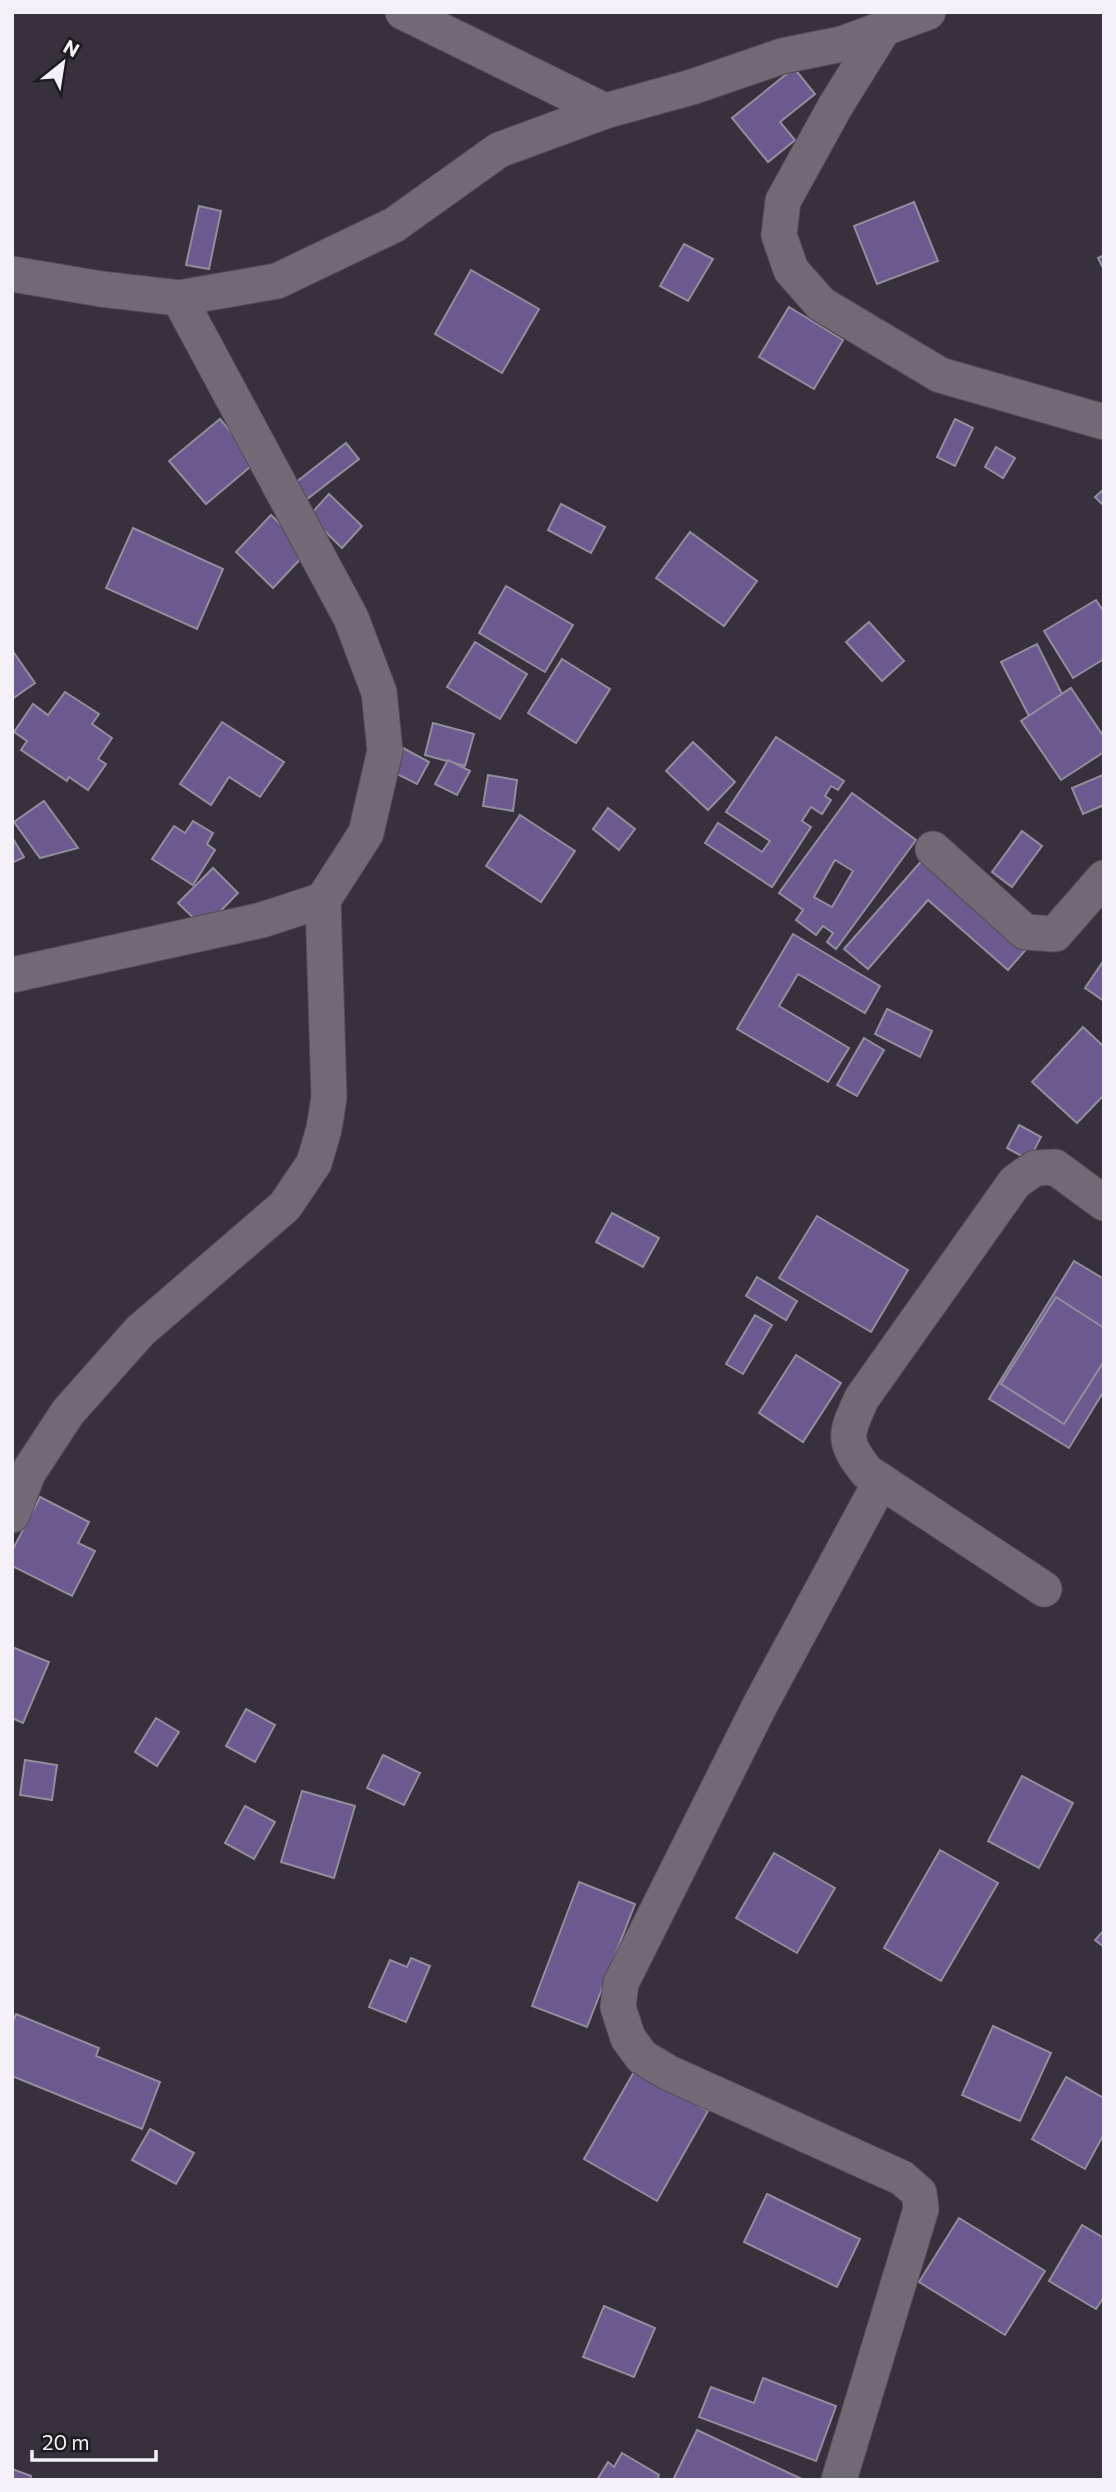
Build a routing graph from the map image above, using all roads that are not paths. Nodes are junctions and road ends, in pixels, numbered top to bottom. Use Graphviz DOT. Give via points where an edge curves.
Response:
graph roads {
  1 [pos="403,12"];
  2 [pos="928,12"];
  3 [pos="884,28"];
  4 [pos="605,111"];
  5 [pos="12,274"];
  6 [pos="179,298"];
  7 [pos="1104,422"];
  8 [pos="933,849"];
  9 [pos="1104,878"];
  10 [pos="323,900"];
  11 [pos="12,975"];
  12 [pos="1104,1203"];
  13 [pos="881,1481"];
  14 [pos="12,1515"];
  15 [pos="1044,1589"];
  16 [pos="839,2480"];
  1 -- 4 [label="street"];
  2 -- 3 [label="street"];
  3 -- 4 [label="street"];
  3 -- 7 [label="street" via="783,201 779,235 791,270 821,304 940,375"];
  4 -- 6 [label="street" via="499,150 394,225 277,281"];
  5 -- 6 [label="street"];
  6 -- 10 [label="street" via="351,618 379,692 385,751 366,833"];
  8 -- 9 [label="street" via="1025,932 1040,935 1055,934"];
  10 -- 11 [label="street" via="262,920"];
  10 -- 14 [label="street" via="329,1097 314,1163 285,1206 140,1331 68,1412 28,1473"];
  12 -- 13 [label="street" via="1055,1167 1035,1168 1014,1182 862,1398 850,1424 848,1442 854,1456"];
  13 -- 15 [label="street"];
  13 -- 16 [label="street" via="754,1718 621,1983 618,2007 628,2038 642,2057 901,2178 919,2193 921,2209"];
}
